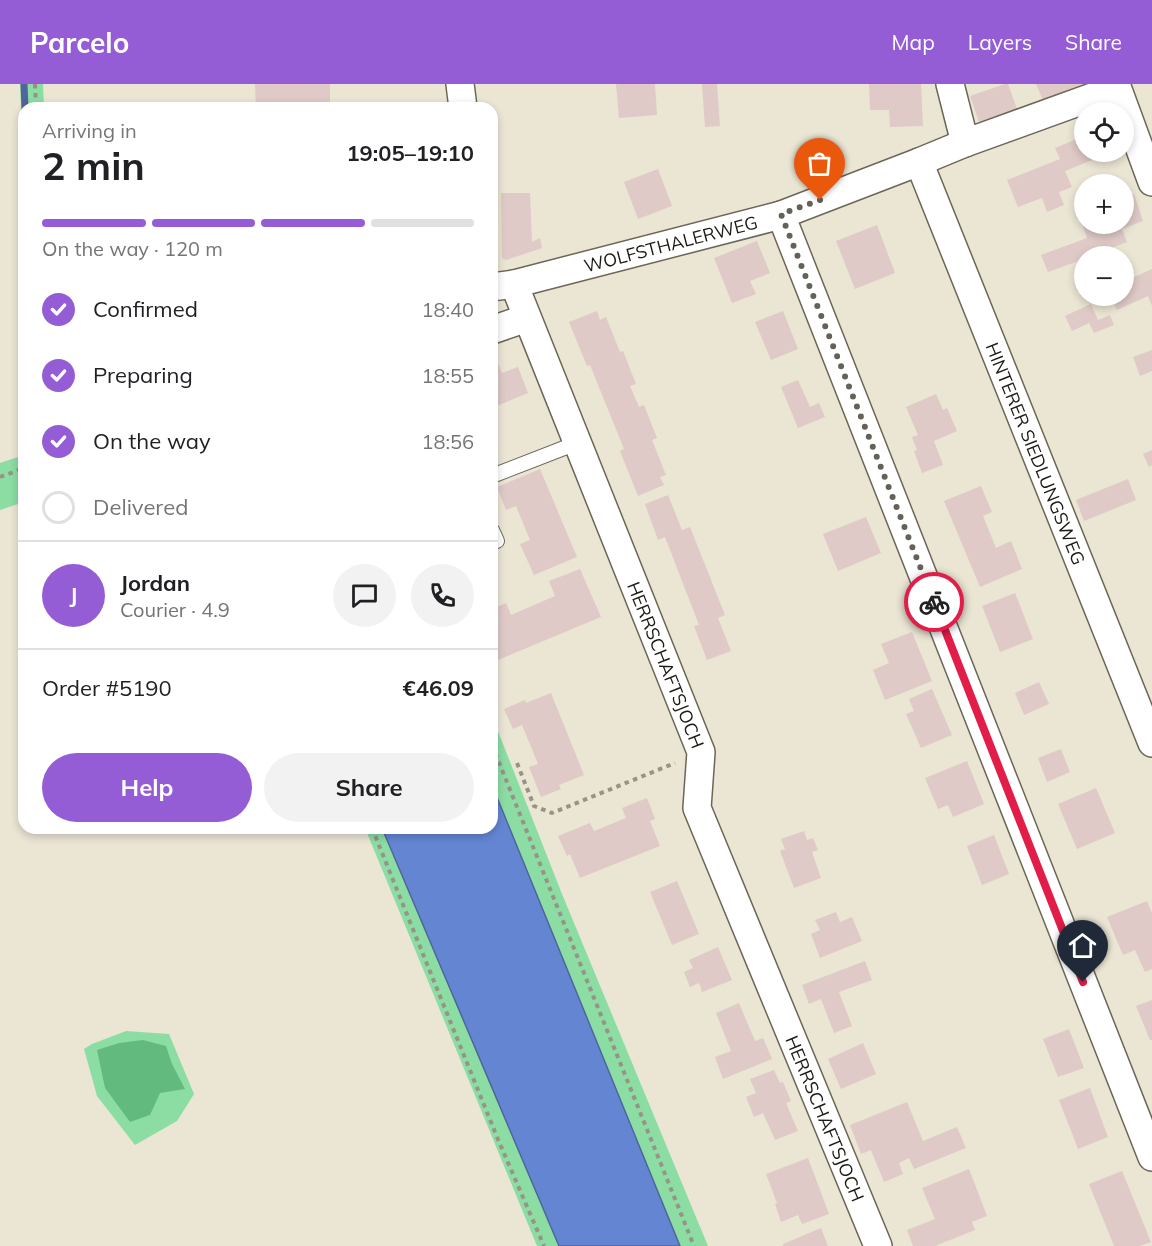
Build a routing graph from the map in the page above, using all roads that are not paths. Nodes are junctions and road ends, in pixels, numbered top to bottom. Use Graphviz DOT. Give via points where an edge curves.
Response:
graph roads {
  1 [pos="460,84"];
  2 [pos="950,84"];
  3 [pos="1117,86"];
  4 [pos="462,102"];
  5 [pos="965,144"];
  6 [pos="919,162"];
  7 [pos="1152,182"];
  8 [pos="781,214"];
  9 [pos="503,286"];
  10 [pos="528,318"];
  11 [pos="498,328"];
  12 [pos="577,443"];
  13 [pos="498,474"];
  14 [pos="1152,743"];
  15 [pos="1152,1157"];
  16 [pos="878,1246"];
  1 -- 4 [label="street"];
  2 -- 5 [label="street"];
  3 -- 5 [label="street, WOLFSTHALERWEG"];
  3 -- 7 [label="street"];
  5 -- 6 [label="street, WOLFSTHALERWEG"];
  6 -- 8 [label="street, WOLFSTHALERWEG"];
  6 -- 14 [label="street, HINTERER SIEDLUNGSWEG"];
  8 -- 9 [label="street, WOLFSTHALERWEG"];
  8 -- 15 [label="street"];
  9 -- 10 [label="street, HERRSCHAFTSJOCH"];
  10 -- 11 [label="street"];
  10 -- 12 [label="street, HERRSCHAFTSJOCH"];
  12 -- 13 [label="lane"];
  12 -- 16 [label="street, HERRSCHAFTSJOCH" via="701,752 697,808"];
}
